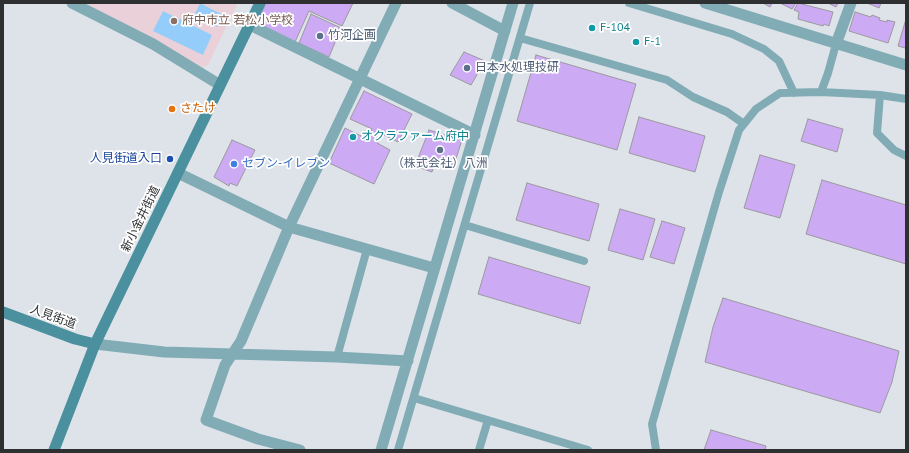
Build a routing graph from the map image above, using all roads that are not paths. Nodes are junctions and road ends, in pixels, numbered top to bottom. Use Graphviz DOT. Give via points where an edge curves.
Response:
graph roads {
  1 [pos="72,3"];
  2 [pos="260,3"];
  3 [pos="396,3"];
  4 [pos="452,3"];
  5 [pos="513,3"];
  6 [pos="530,3"];
  7 [pos="629,3"];
  8 [pos="705,3"];
  9 [pos="851,3"];
  10 [pos="250,25"];
  11 [pos="505,31"];
  12 [pos="520,38"];
  13 [pos="836,44"];
  14 [pos="906,65"];
  15 [pos="361,79"];
  16 [pos="220,85"];
  17 [pos="821,92"];
  18 [pos="794,93"];
  19 [pos="880,95"];
  20 [pos="906,99"];
  21 [pos="744,124"];
  22 [pos="475,135"];
  23 [pos="906,156"];
  24 [pos="178,173"];
  25 [pos="289,226"];
  26 [pos="465,226"];
  27 [pos="368,249"];
  28 [pos="584,261"];
  29 [pos="434,268"];
  30 [pos="3,312"];
  31 [pos="95,344"];
  32 [pos="232,353"];
  33 [pos="338,357"];
  34 [pos="408,361"];
  35 [pos="414,398"];
  36 [pos="488,420"];
  37 [pos="54,450"];
  38 [pos="300,450"];
  39 [pos="381,450"];
  40 [pos="398,450"];
  41 [pos="479,450"];
  42 [pos="588,450"];
  43 [pos="656,450"];
  1 -- 16 [label="street" via="153,44"];
  2 -- 10 [label="main road, 新小金井街道"];
  3 -- 15 [label="street"];
  4 -- 11 [label="street"];
  5 -- 11 [label="street"];
  6 -- 12 [label="lane"];
  7 -- 18 [label="lane" via="732,34 764,49 779,61"];
  8 -- 13 [label="street"];
  9 -- 13 [label="street"];
  10 -- 15 [label="street"];
  10 -- 16 [label="main road, 新小金井街道"];
  11 -- 22 [label="street"];
  12 -- 21 [label="lane" via="667,80"];
  12 -- 26 [label="lane"];
  13 -- 14 [label="street"];
  13 -- 17 [label="lane"];
  15 -- 22 [label="street"];
  15 -- 25 [label="street"];
  16 -- 24 [label="main road, 新小金井街道"];
  17 -- 18 [label="lane"];
  17 -- 19 [label="lane"];
  18 -- 21 [label="lane" via="780,93 756,109"];
  19 -- 20 [label="lane"];
  19 -- 23 [label="lane" via="877,132 894,150"];
  21 -- 43 [label="lane" via="719,192 652,424"];
  22 -- 29 [label="street"];
  24 -- 25 [label="street"];
  24 -- 31 [label="main road, 新小金井街道"];
  25 -- 27 [label="street"];
  25 -- 32 [label="street" via="241,341"];
  26 -- 28 [label="lane"];
  26 -- 35 [label="lane"];
  27 -- 29 [label="street"];
  27 -- 33 [label="lane"];
  29 -- 34 [label="street"];
  30 -- 31 [label="main road, 人見街道"];
  31 -- 32 [label="street" via="164,352"];
  31 -- 37 [label="main road, 新小金井街道"];
  32 -- 33 [label="street"];
  32 -- 38 [label="street" via="225,365 206,420 258,439"];
  33 -- 34 [label="street"];
  34 -- 39 [label="street"];
  35 -- 36 [label="lane"];
  35 -- 40 [label="lane"];
  36 -- 41 [label="lane"];
  36 -- 42 [label="lane"];
}
